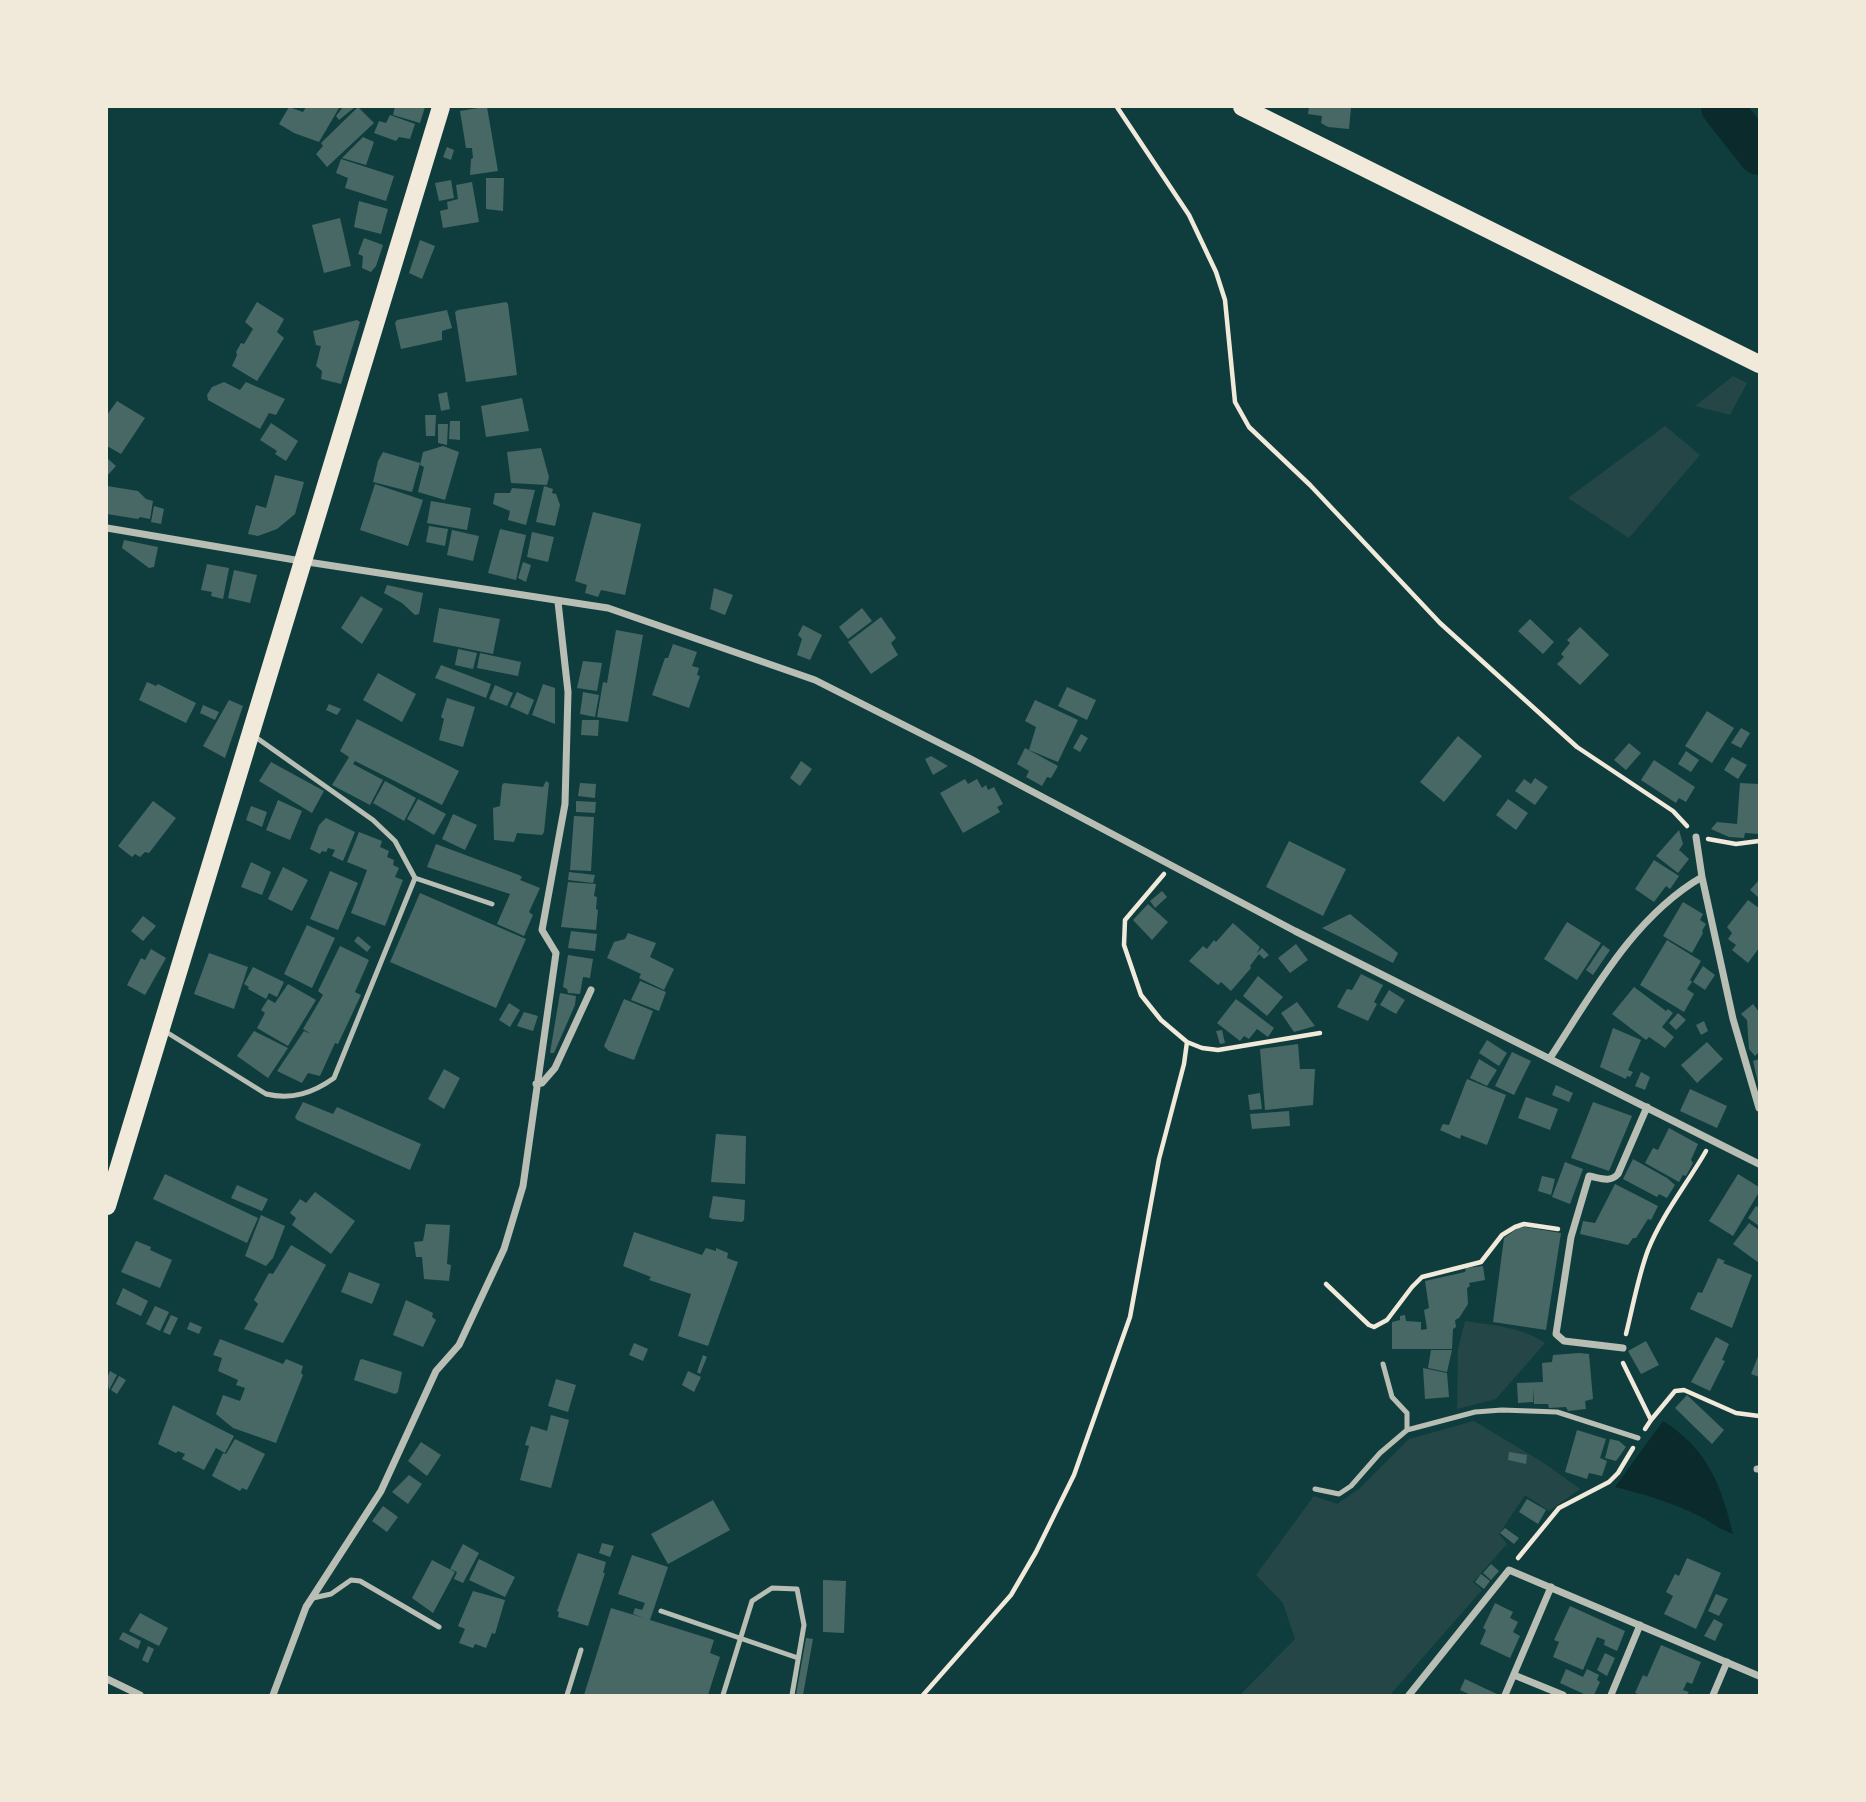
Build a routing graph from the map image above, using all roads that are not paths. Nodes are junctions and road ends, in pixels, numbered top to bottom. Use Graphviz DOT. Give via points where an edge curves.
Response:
graph roads {
  1 [pos="441,107"];
  2 [pos="1242,107"];
  3 [pos="1759,364"];
  4 [pos="107,528"];
  5 [pos="301,561"];
  6 [pos="558,602"];
  7 [pos="250,733"];
  8 [pos="1696,836"];
  9 [pos="1702,877"];
  10 [pos="415,878"];
  11 [pos="492,904"];
  12 [pos="591,990"];
  13 [pos="160,1029"];
  14 [pos="1549,1058"];
  15 [pos="536,1084"];
  16 [pos="1647,1107"];
  17 [pos="1759,1108"];
  18 [pos="1759,1164"];
  19 [pos="107,1206"];
  20 [pos="1623,1348"];
  21 [pos="1383,1364"];
  22 [pos="1407,1430"];
  23 [pos="1638,1438"];
  24 [pos="1315,1489"];
  25 [pos="1551,1587"];
  26 [pos="312,1598"];
  27 [pos="661,1611"];
  28 [pos="1640,1625"];
  29 [pos="439,1626"];
  30 [pos="740,1639"];
  31 [pos="581,1650"];
  32 [pos="798,1658"];
  33 [pos="1727,1662"];
  34 [pos="1514,1675"];
  35 [pos="1759,1676"];
  36 [pos="107,1679"];
  37 [pos="141,1695"];
  38 [pos="273,1695"];
  39 [pos="567,1695"];
  40 [pos="723,1695"];
  41 [pos="792,1695"];
  42 [pos="1409,1695"];
  43 [pos="1505,1695"];
  44 [pos="1563,1695"];
  45 [pos="1611,1695"];
  46 [pos="1713,1695"];
  1 -- 5 [label="main road"];
  2 -- 3 [label="main road"];
  4 -- 5 [label="street"];
  5 -- 6 [label="street"];
  5 -- 7 [label="main road"];
  6 -- 14 [label="street" via="608,608 815,680"];
  6 -- 15 [label="street" via="568,692 565,804 542,930 556,953"];
  7 -- 10 [label="lane" via="373,820 396,841"];
  7 -- 13 [label="main road"];
  8 -- 9 [label="street"];
  9 -- 14 [label="street" via="1680,890 1618,955"];
  9 -- 17 [label="street" via="1733,1019"];
  10 -- 11 [label="lane"];
  10 -- 13 [label="lane" via="334,1078 320,1088 298,1096 266,1094"];
  12 -- 15 [label="street" via="555,1068"];
  13 -- 19 [label="main road"];
  14 -- 16 [label="street"];
  15 -- 26 [label="street" via="523,1186 504,1249 459,1345 436,1371 380,1491"];
  16 -- 18 [label="street"];
  16 -- 20 [label="street" via="1618,1174 1606,1180 1589,1176 1573,1231 1556,1334 1564,1341"];
  21 -- 22 [label="lane" via="1392,1397 1407,1413"];
  22 -- 23 [label="lane" via="1475,1412 1502,1410 1557,1412"];
  22 -- 24 [label="lane" via="1339,1494"];
  25 -- 28 [label="street"];
  25 -- 34 [label="street"];
  25 -- 42 [label="street" via="1509,1570"];
  26 -- 29 [label="lane" via="331,1594 351,1580 360,1581"];
  26 -- 38 [label="street"];
  27 -- 30 [label="lane"];
  28 -- 33 [label="street"];
  28 -- 45 [label="street"];
  30 -- 32 [label="lane"];
  30 -- 32 [label="lane" via="752,1601 772,1588 797,1589 804,1625"];
  30 -- 40 [label="lane"];
  31 -- 39 [label="lane"];
  32 -- 41 [label="lane"];
  33 -- 35 [label="street"];
  33 -- 46 [label="street"];
  34 -- 43 [label="street"];
  34 -- 44 [label="street"];
  36 -- 37 [label="street"];
}
